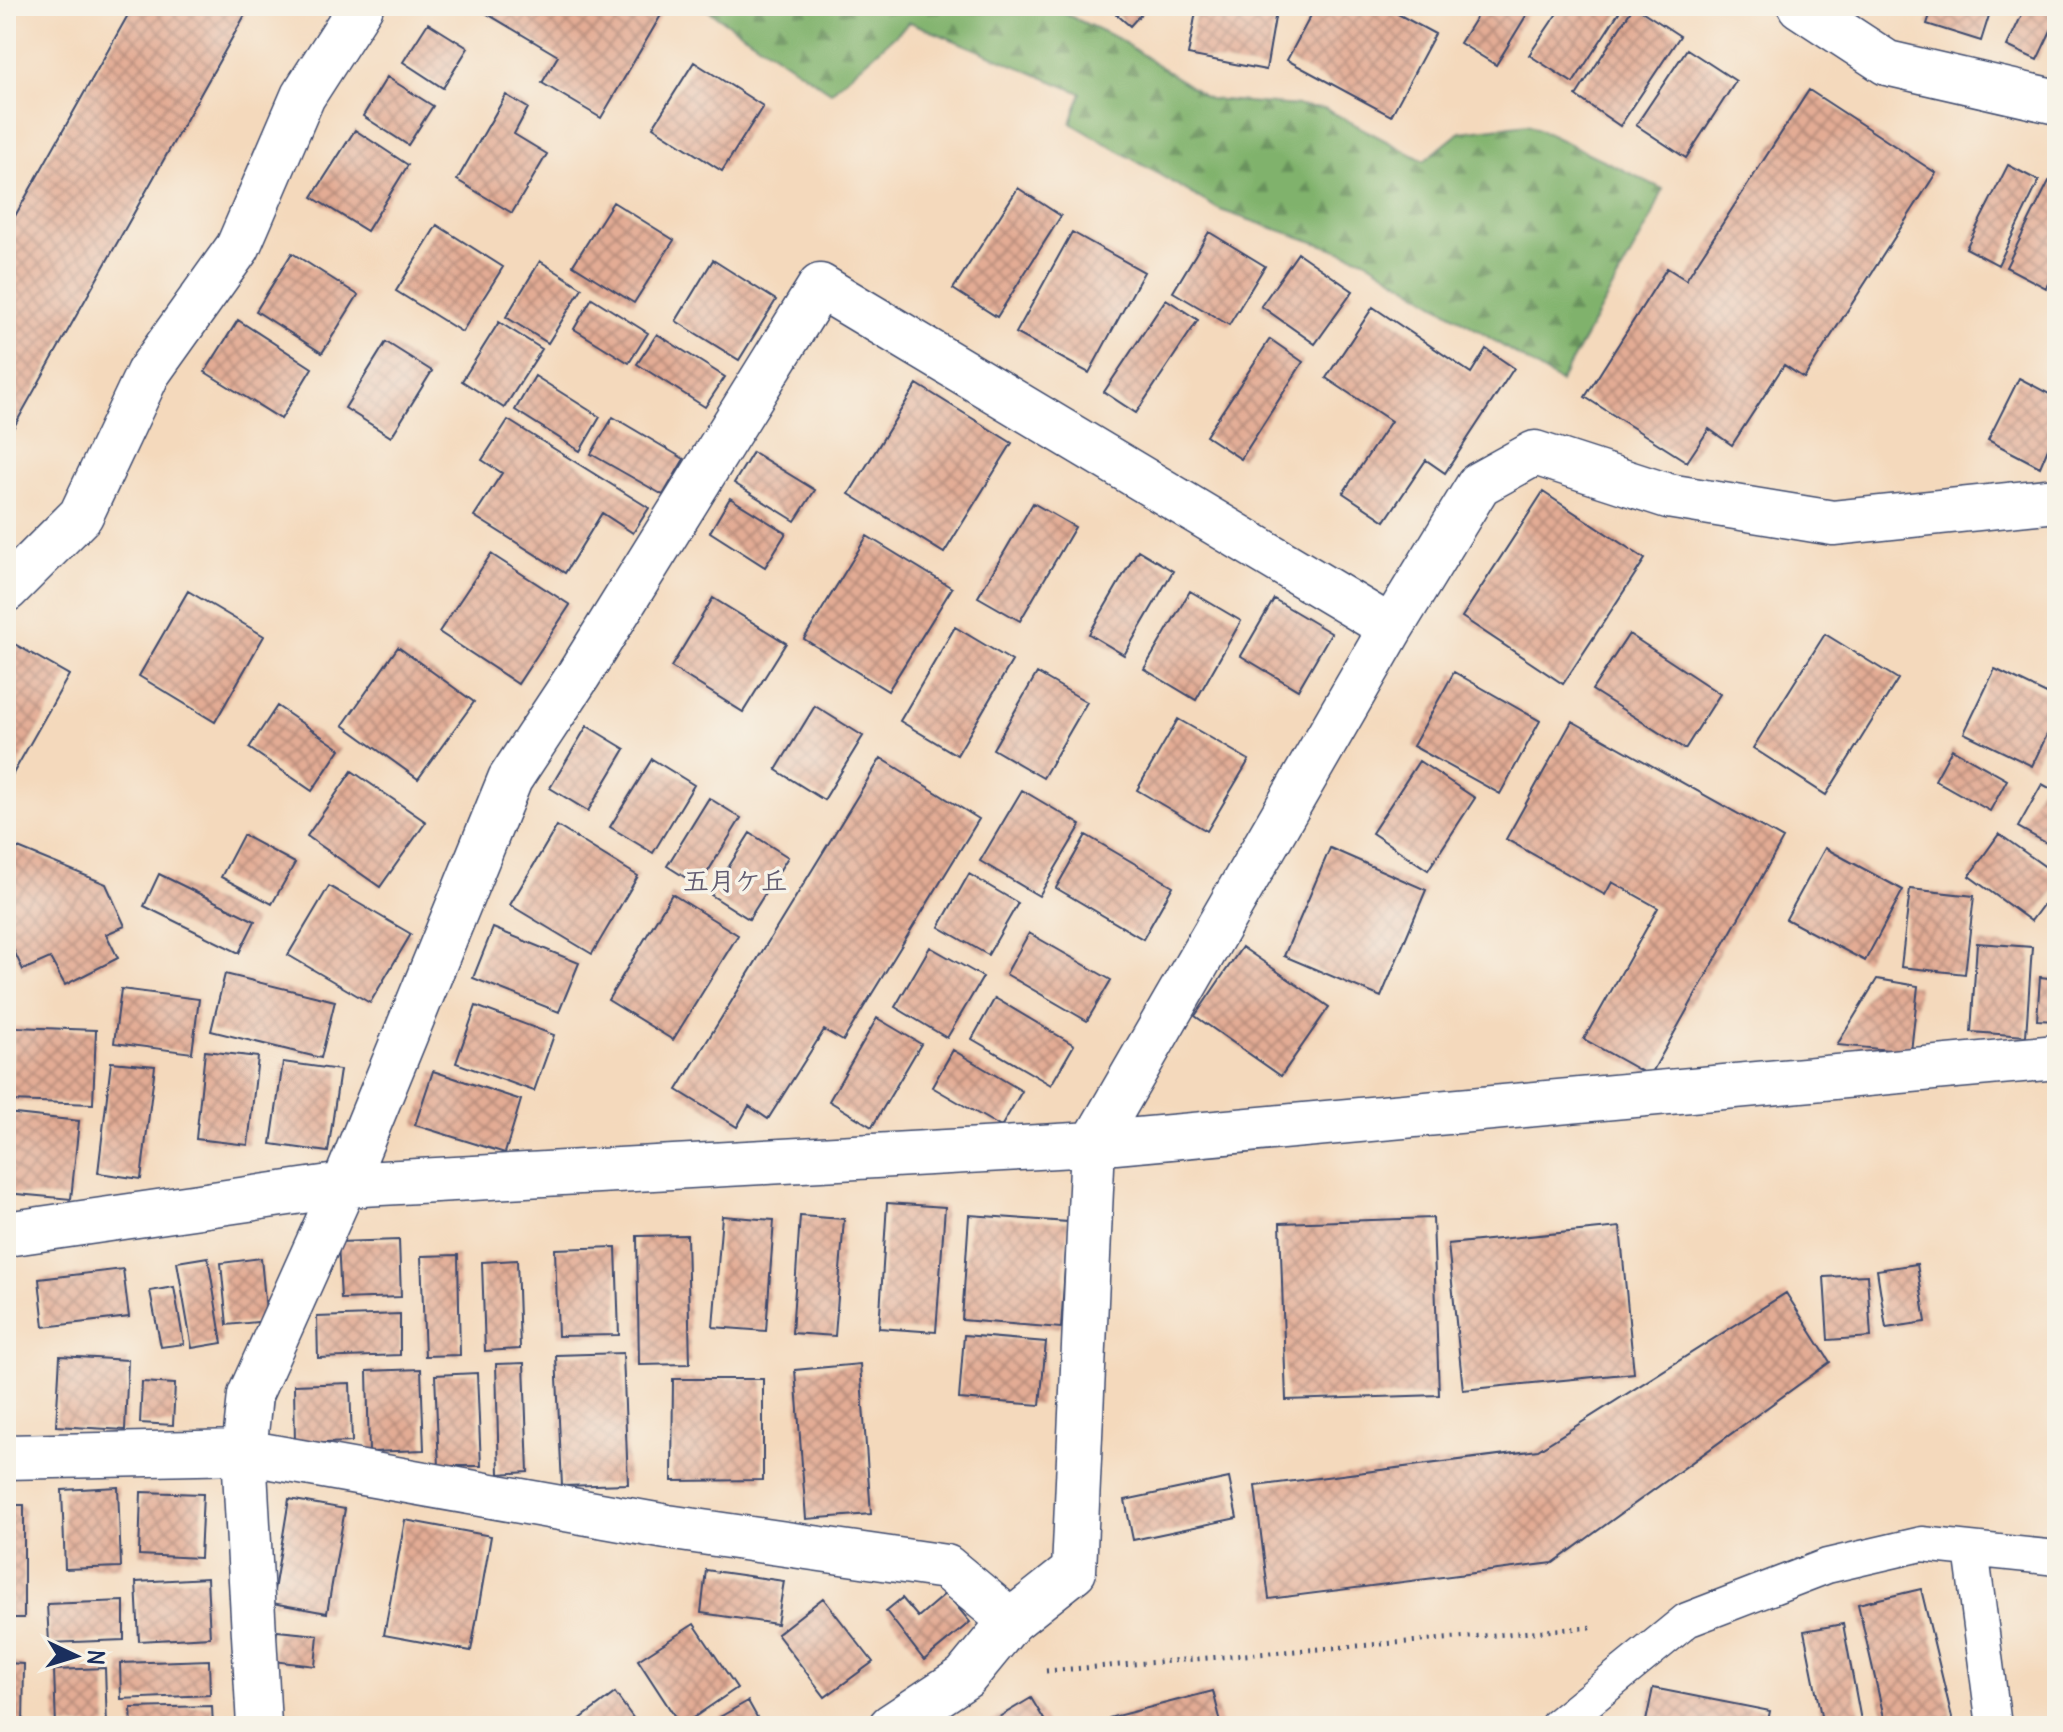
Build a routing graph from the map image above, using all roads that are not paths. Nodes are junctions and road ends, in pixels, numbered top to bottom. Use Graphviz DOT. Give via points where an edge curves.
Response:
graph roads {
  1 [pos="361,6"];
  2 [pos="1800,6"];
  3 [pos="2057,102"];
  4 [pos="2057,500"];
  5 [pos="6,590"];
  6 [pos="1391,628"];
  7 [pos="2057,1057"];
  8 [pos="1093,1144"];
  9 [pos="344,1185"];
  10 [pos="6,1234"];
  11 [pos="244,1452"];
  12 [pos="6,1457"];
  13 [pos="1971,1549"];
  14 [pos="2057,1558"];
  15 [pos="1011,1621"];
  16 [pos="259,1726"];
  17 [pos="891,1726"];
  18 [pos="1557,1726"];
  19 [pos="1994,1726"];
  1 -- 5 [label="street" via="303,96 238,247 148,373 81,515"];
  2 -- 3 [label="street" via="1887,63"];
  4 -- 6 [label="street" via="1833,523 1668,496 1535,453 1479,484"];
  6 -- 8 [label="street"];
  6 -- 9 [label="street" via="820,286 510,779"];
  7 -- 8 [label="street"];
  8 -- 9 [label="street"];
  8 -- 15 [label="street" via="1074,1571"];
  9 -- 10 [label="street"];
  9 -- 11 [label="street" via="250,1395"];
  11 -- 12 [label="street"];
  11 -- 15 [label="street" via="667,1527 946,1567"];
  11 -- 16 [label="street"];
  13 -- 14 [label="lane"];
  13 -- 18 [label="lane" via="1922,1544 1827,1566 1687,1620"];
  13 -- 19 [label="lane"];
  15 -- 17 [label="street" via="965,1677"];
}
